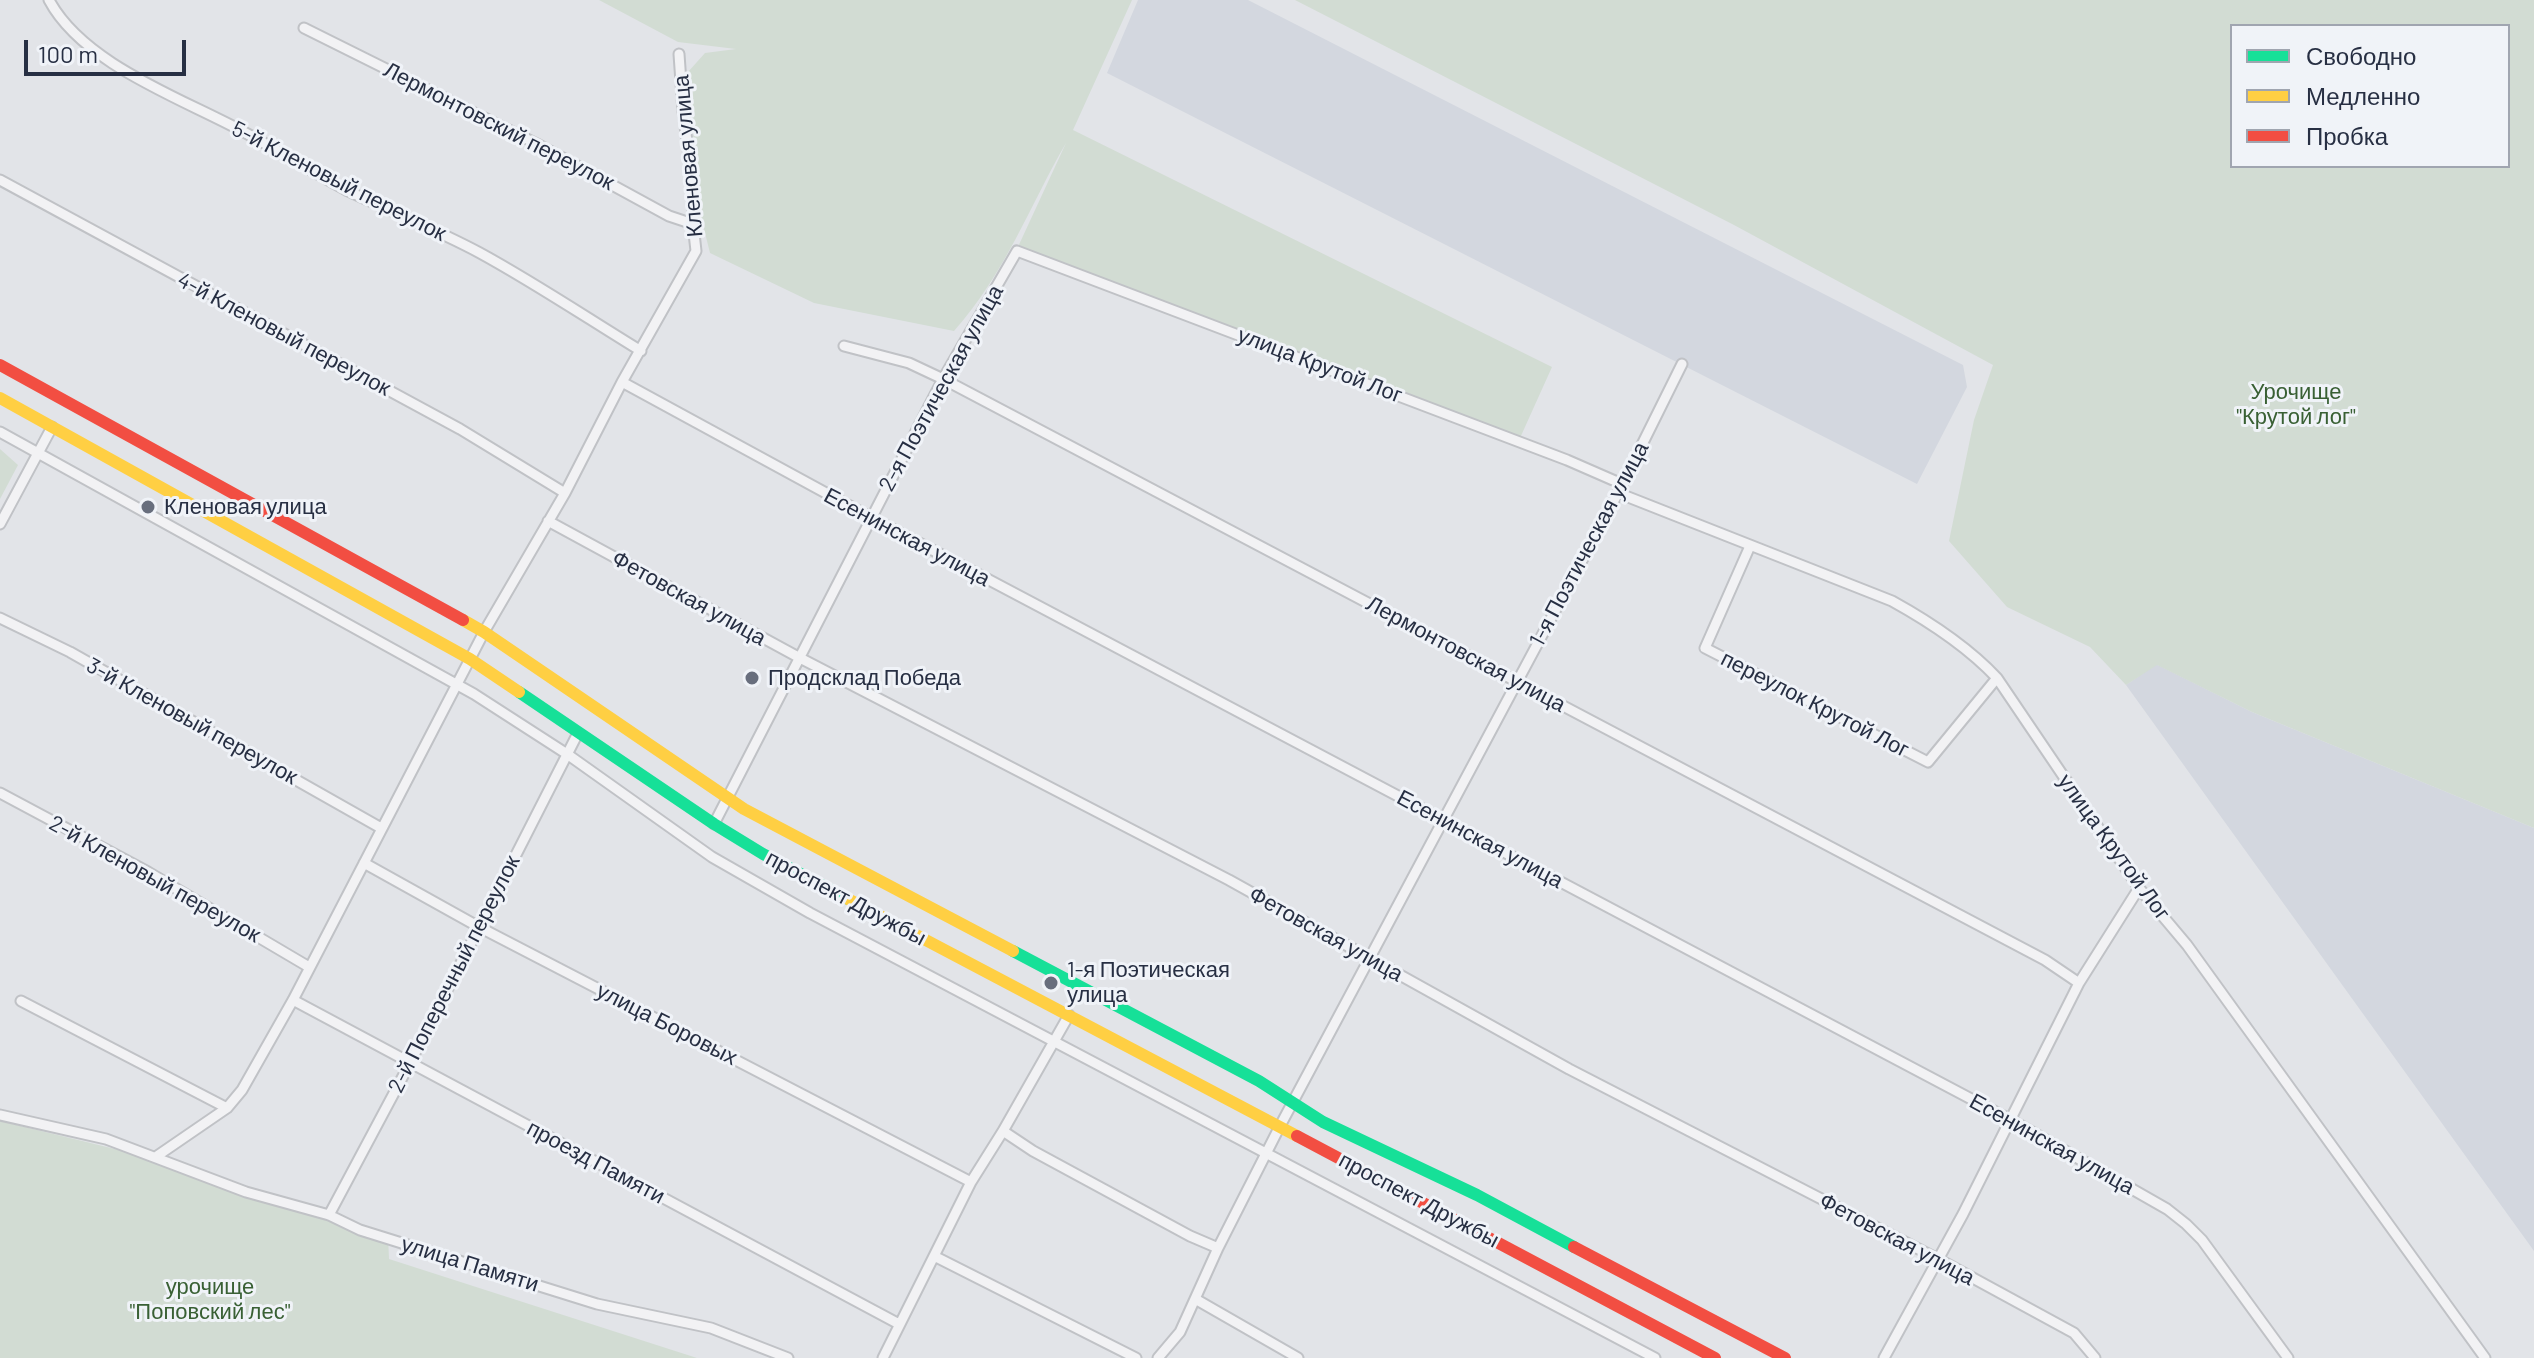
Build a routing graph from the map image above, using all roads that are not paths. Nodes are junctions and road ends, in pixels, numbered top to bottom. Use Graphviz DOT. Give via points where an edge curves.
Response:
graph roads {
  1 [pos="49,0"];
  2 [pos="304,28"];
  3 [pos="679,54"];
  4 [pos="0,180"];
  5 [pos="693,224"];
  6 [pos="1017,251"];
  7 [pos="844,346"];
  8 [pos="641,351"];
  9 [pos="1682,364"];
  10 [pos="0,365"];
  11 [pos="943,379"];
  12 [pos="622,382"];
  13 [pos="0,398"];
  14 [pos="52,427"];
  15 [pos="0,432"];
  16 [pos="38,453"];
  17 [pos="1620,489"];
  18 [pos="565,493"];
  19 [pos="870,517"];
  20 [pos="548,521"];
  21 [pos="0,524"];
  22 [pos="1750,546"];
  23 [pos="0,618"];
  24 [pos="484,632"];
  25 [pos="800,658"];
  26 [pos="470,659"];
  27 [pos="1997,678"];
  28 [pos="1517,681"];
  29 [pos="458,685"];
  30 [pos="578,733"];
  31 [pos="567,754"];
  32 [pos="0,793"];
  33 [pos="728,798"];
  34 [pos="1442,819"];
  35 [pos="714,824"];
  36 [pos="381,828"];
  37 [pos="364,863"];
  38 [pos="2139,888"];
  39 [pos="479,927"];
  40 [pos="1370,959"];
  41 [pos="309,967"];
  42 [pos="2079,983"];
  43 [pos="293,1000"];
  44 [pos="21,1001"];
  45 [pos="1069,1015"];
  46 [pos="1054,1042"];
  47 [pos="410,1063"];
  48 [pos="1294,1103"];
  49 [pos="227,1108"];
  50 [pos="0,1115"];
  51 [pos="2011,1120"];
  52 [pos="1280,1126"];
  53 [pos="1003,1131"];
  54 [pos="1266,1154"];
  55 [pos="157,1156"];
  56 [pos="971,1182"];
  57 [pos="329,1215"];
  58 [pos="1218,1248"];
  59 [pos="934,1256"];
  60 [pos="1938,1259"];
  61 [pos="1197,1300"];
  62 [pos="899,1324"];
  63 [pos="788,1358"];
  64 [pos="883,1358"];
  65 [pos="1136,1358"];
  66 [pos="1158,1358"];
  67 [pos="1298,1358"];
  68 [pos="1655,1358"];
  69 [pos="1715,1358"];
  70 [pos="1785,1358"];
  71 [pos="1884,1358"];
  72 [pos="2095,1358"];
  73 [pos="2288,1358"];
  74 [pos="2485,1358"];
  1 -- 8 [label="street, 5-й Кленовый переулок" via="75,34 118,66 348,191 482,254"];
  2 -- 5 [label="street, Лермонтовский переулок"];
  3 -- 5 [label="street, Кленовая улица"];
  4 -- 18 [label="street, 4-й Кленовый переулок" via="460,429"];
  5 -- 8 [label="street, Кленовая улица" via="696,251"];
  6 -- 11 [label="street, 2-я Поэтическая улица"];
  6 -- 17 [label="street, улица Крутой Лог" via="1508,438"];
  7 -- 11 [label="street, Лермонтовская улица" via="909,363"];
  8 -- 12 [label="street, Кленовая улица"];
  9 -- 17 [label="street, 1-я Поэтическая улица"];
  10 -- 24 [label="street"];
  11 -- 19 [label="street, 2-я Поэтическая улица"];
  11 -- 28 [label="street, Лермонтовская улица"];
  12 -- 18 [label="street, Кленовая улица"];
  12 -- 19 [label="street, Есенинская улица"];
  13 -- 14 [label="street, проспект Дружбы"];
  14 -- 16 [label="street"];
  14 -- 26 [label="street, проспект Дружбы"];
  15 -- 16 [label="street"];
  16 -- 21 [label="street"];
  16 -- 29 [label="street"];
  17 -- 22 [label="street, улица Крутой Лог"];
  17 -- 28 [label="street, 1-я Поэтическая улица"];
  18 -- 20 [label="street, Кленовая улица"];
  19 -- 25 [label="street, 2-я Поэтическая улица"];
  19 -- 34 [label="street, Есенинская улица"];
  20 -- 24 [label="street, Кленовая улица"];
  20 -- 25 [label="street, Фетовская улица"];
  22 -- 27 [label="street, улица Крутой Лог" via="1922,617 1978,657"];
  22 -- 27 [label="street, переулок Крутой Лог" via="1705,648 1928,762"];
  23 -- 36 [label="street, 3-й Кленовый переулок" via="70,652"];
  24 -- 26 [label="street, Кленовая улица"];
  24 -- 33 [label="street"];
  25 -- 33 [label="street, 2-я Поэтическая улица"];
  25 -- 40 [label="street, Фетовская улица" via="1229,880"];
  26 -- 29 [label="street, Кленовая улица"];
  26 -- 30 [label="street, проспект Дружбы"];
  27 -- 38 [label="street, улица Крутой Лог"];
  28 -- 34 [label="street, 1-я Поэтическая улица"];
  28 -- 42 [label="street, Лермонтовская улица" via="2045,960"];
  29 -- 31 [label="street"];
  29 -- 36 [label="street, Кленовая улица"];
  30 -- 31 [label="street, 2-й Поперечный переулок"];
  30 -- 35 [label="street, проспект Дружбы"];
  31 -- 39 [label="street, 2-й Поперечный переулок"];
  31 -- 46 [label="street" via="712,857"];
  32 -- 41 [label="street, 2-й Кленовый переулок"];
  33 -- 35 [label="street, 2-я Поэтическая улица"];
  33 -- 48 [label="street"];
  34 -- 40 [label="street, 1-я Поэтическая улица"];
  34 -- 51 [label="street, Есенинская улица"];
  35 -- 45 [label="street, проспект Дружбы"];
  36 -- 37 [label="street, Кленовая улица"];
  37 -- 39 [label="street, улица Боровых"];
  37 -- 41 [label="street, Кленовая улица"];
  38 -- 42 [label="street"];
  38 -- 74 [label="street, улица Крутой Лог" via="2187,945"];
  39 -- 47 [label="street, 2-й Поперечный переулок"];
  39 -- 56 [label="street, улица Боровых"];
  40 -- 48 [label="street, 1-я Поэтическая улица"];
  40 -- 60 [label="street, Фетовская улица" via="1569,1069"];
  41 -- 43 [label="street, Кленовая улица"];
  42 -- 51 [label="street"];
  43 -- 47 [label="street, проезд Памяти"];
  43 -- 49 [label="street, Кленовая улица"];
  44 -- 49 [label="street"];
  45 -- 46 [label="street"];
  45 -- 52 [label="street, проспект Дружбы"];
  46 -- 53 [label="street"];
  46 -- 54 [label="street"];
  47 -- 57 [label="street, 2-й Поперечный переулок"];
  47 -- 62 [label="street, проезд Памяти"];
  48 -- 52 [label="street, 1-я Поэтическая улица"];
  48 -- 70 [label="street"];
  49 -- 55 [label="street, Кленовая улица"];
  50 -- 55 [label="street, улица Памяти"];
  51 -- 60 [label="street"];
  51 -- 73 [label="street, Есенинская улица" via="2186,1224"];
  52 -- 54 [label="street, 1-я Поэтическая улица"];
  52 -- 69 [label="street, проспект Дружбы"];
  53 -- 56 [label="street"];
  53 -- 58 [label="street"];
  54 -- 58 [label="street, 1-я Поэтическая улица"];
  54 -- 68 [label="street"];
  55 -- 57 [label="street, улица Памяти" via="246,1192"];
  56 -- 59 [label="street"];
  57 -- 63 [label="street, улица Памяти" via="360,1230 597,1304 711,1328"];
  58 -- 61 [label="street, 1-я Поэтическая улица"];
  59 -- 62 [label="street"];
  59 -- 65 [label="street"];
  60 -- 71 [label="street"];
  60 -- 72 [label="street, Фетовская улица" via="2074,1333"];
  61 -- 66 [label="street, 1-я Поэтическая улица"];
  61 -- 67 [label="street"];
  62 -- 64 [label="street"];
}
